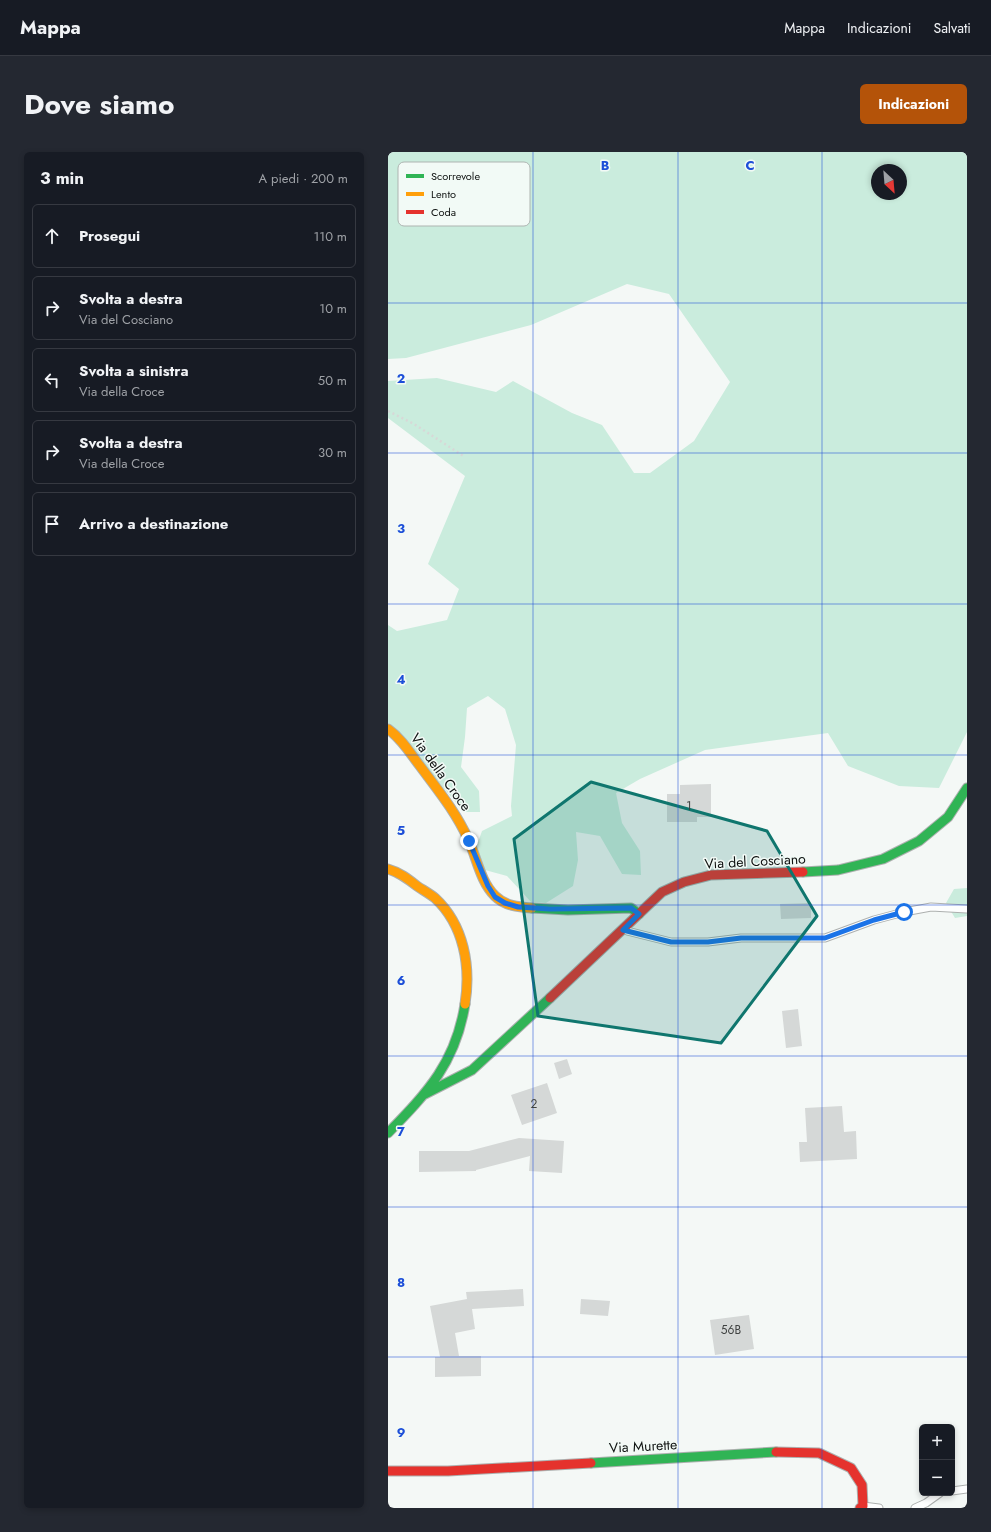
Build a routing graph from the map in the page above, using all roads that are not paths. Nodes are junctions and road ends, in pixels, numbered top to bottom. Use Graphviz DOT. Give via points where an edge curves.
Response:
graph roads {
  1 [pos="388,729"];
  2 [pos="967,788"];
  3 [pos="388,869"];
  4 [pos="967,909"];
  5 [pos="639,914"];
  6 [pos="623,930"];
  7 [pos="425,1094"];
  8 [pos="388,1133"];
  9 [pos="388,1471"];
  10 [pos="403,1472"];
  11 [pos="388,1478"];
  12 [pos="967,1489"];
  13 [pos="955,1491"];
  14 [pos="936,1496"];
  15 [pos="862,1507"];
  16 [pos="880,1508"];
  17 [pos="915,1508"];
  1 -- 5 [label="street, Via della Croce" via="404,745 458,818 495,897 518,907 631,908"];
  2 -- 5 [label="street, Via del Cosciano" via="948,817 919,841 883,859 838,870 711,875 684,882 662,892"];
  3 -- 7 [label="street" via="424,888 442,904 455,922 466,950 469,983 465,1013 458,1037 444,1068"];
  4 -- 6 [label="lane" via="931,907 904,912 825,938 741,938 708,942 671,942"];
  5 -- 6 [label="street, Via del Cosciano"];
  6 -- 7 [label="street, Via del Cosciano" via="472,1070"];
  7 -- 8 [label="street"];
  9 -- 10 [label="street, Via Murette"];
  10 -- 11 [label="lane"];
  10 -- 15 [label="street, Via Murette" via="768,1452 820,1453 851,1468 862,1485"];
  12 -- 13 [label="lane"];
  14 -- 17 [label="lane"];
  15 -- 16 [label="lane"];
}
